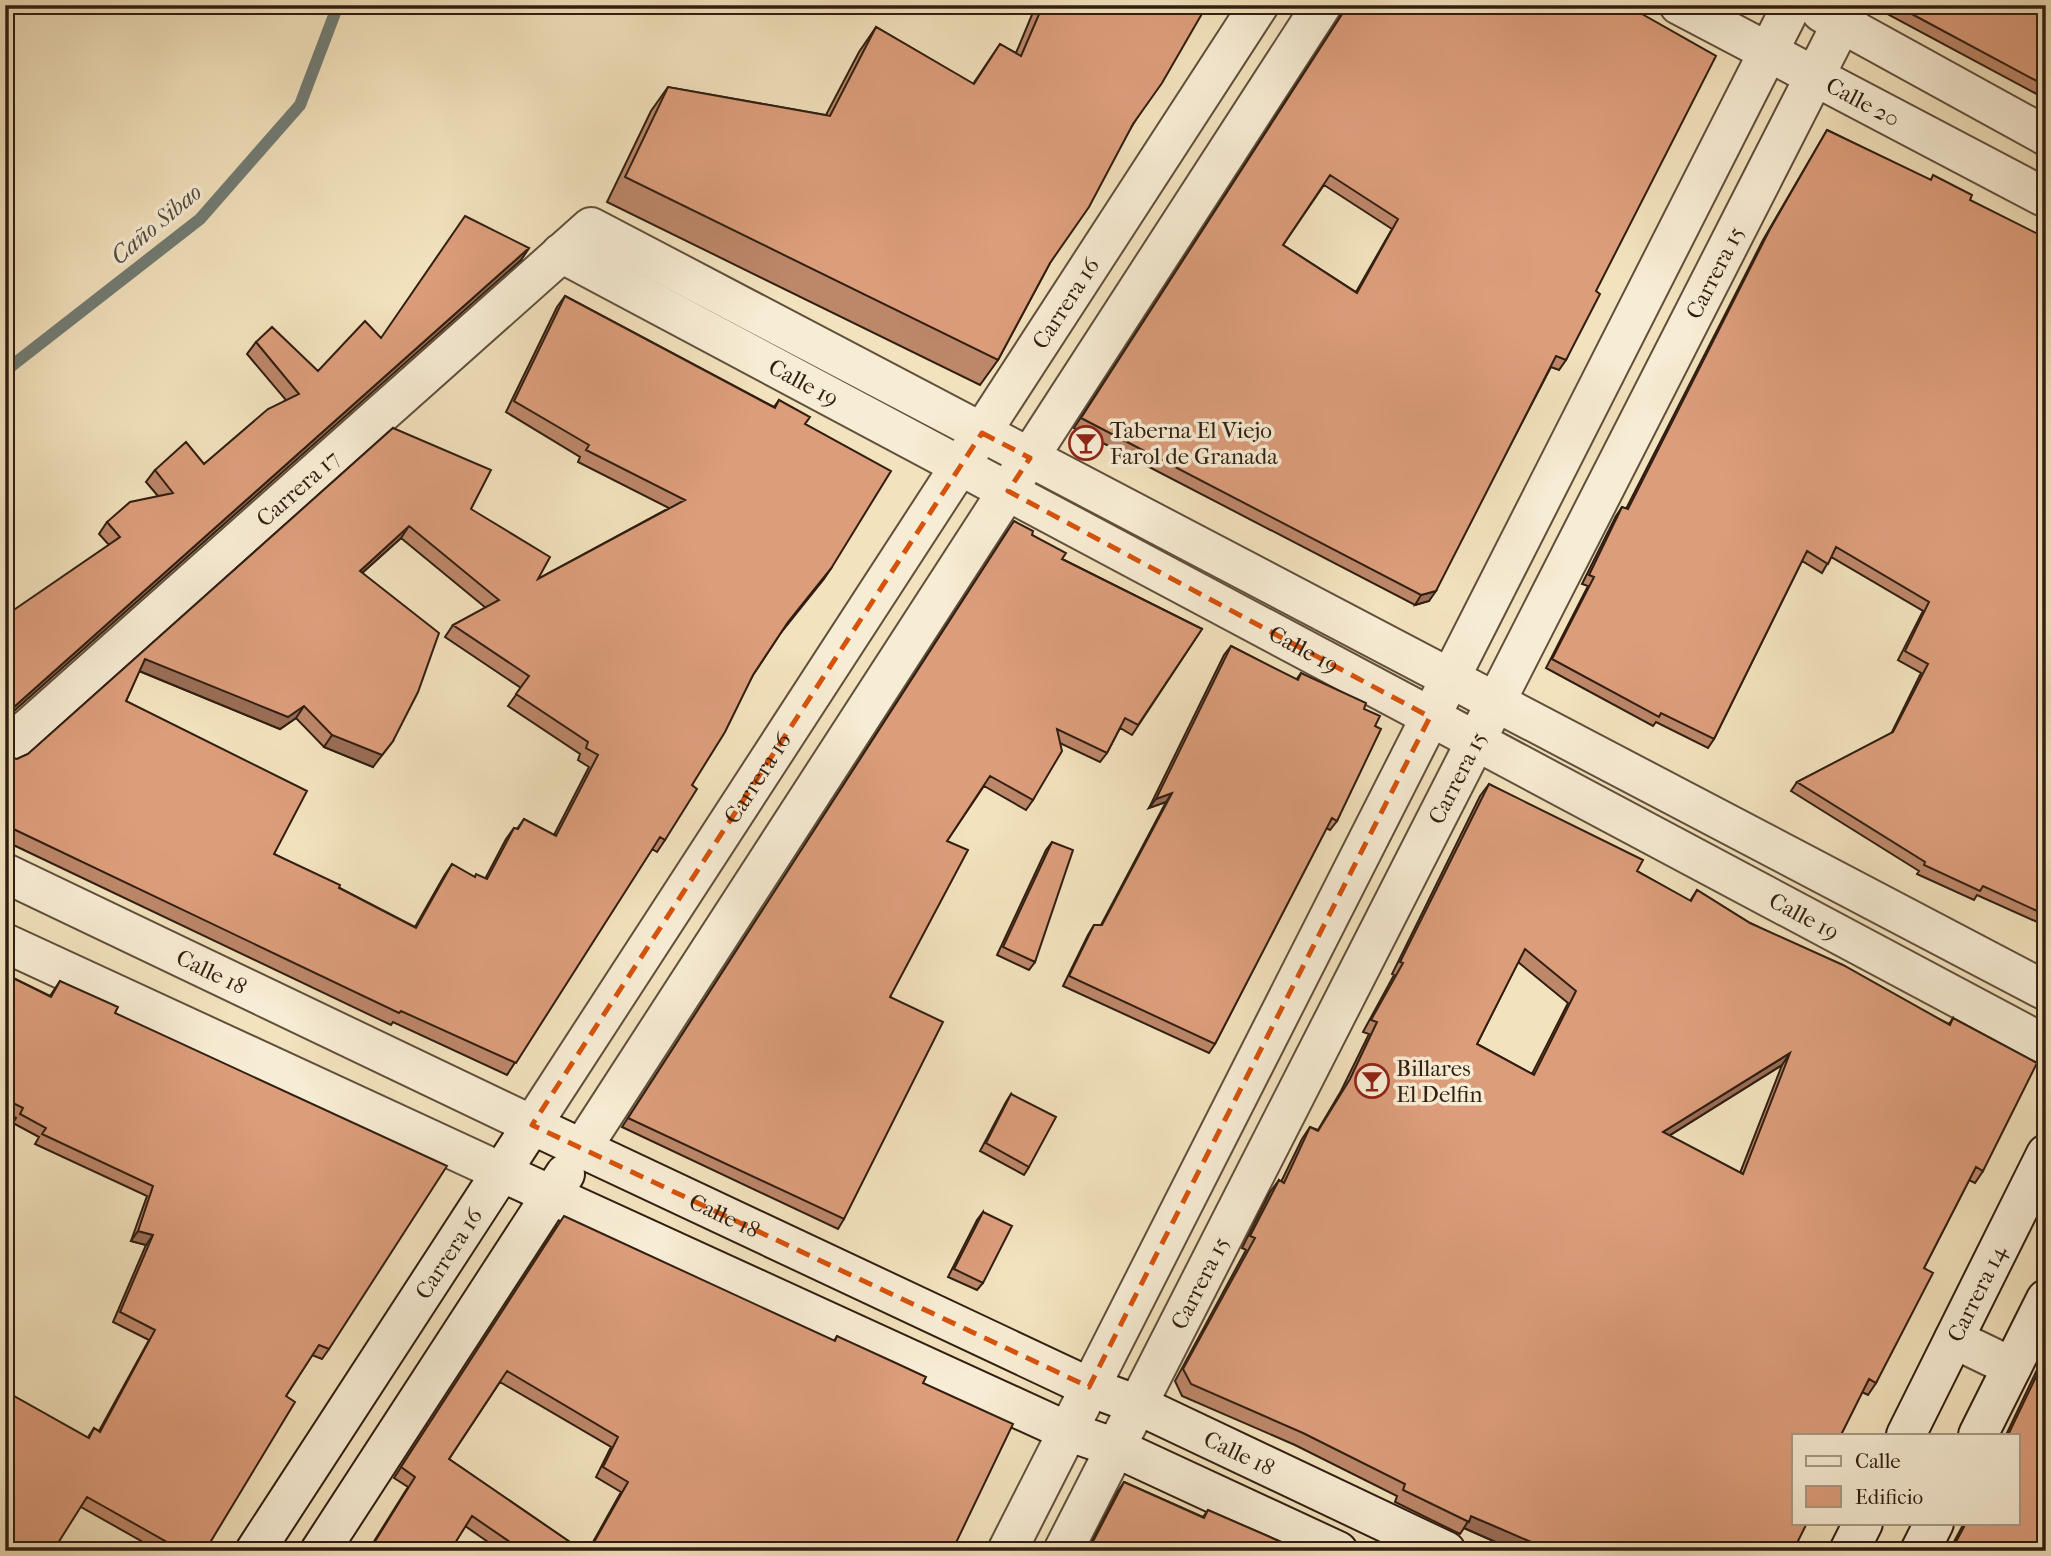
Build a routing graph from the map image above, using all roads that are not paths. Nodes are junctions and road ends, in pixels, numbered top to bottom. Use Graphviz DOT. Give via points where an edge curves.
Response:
graph roads {
  1 [pos="1259,5"];
  2 [pos="1322,5"];
  3 [pos="1679,5"];
  4 [pos="1792,5"];
  5 [pos="1806,5"];
  6 [pos="1847,14"];
  7 [pos="1767,52"];
  8 [pos="1815,75"];
  9 [pos="1194,108"];
  10 [pos="2046,136"];
  11 [pos="1235,142"];
  12 [pos="2046,198"];
  13 [pos="1131,205"];
  14 [pos="591,227"];
  15 [pos="1173,237"];
  16 [pos="561,253"];
  17 [pos="1588,405"];
  18 [pos="1636,425"];
  19 [pos="982,433"];
  20 [pos="1030,458"];
  21 [pos="961,466"];
  22 [pos="1008,491"];
  23 [pos="1449,680"];
  24 [pos="1496,702"];
  25 [pos="1430,717"];
  26 [pos="1476,741"];
  27 [pos="5,748"];
  28 [pos="1746,834"];
  29 [pos="5,873"];
  30 [pos="1726,874"];
  31 [pos="5,943"];
  32 [pos="2046,991"];
  33 [pos="2046,1045"];
  34 [pos="532,1125"];
  35 [pos="582,1148"];
  36 [pos="2046,1154"];
  37 [pos="501,1172"];
  38 [pos="552,1194"];
  39 [pos="2046,1299"];
  40 [pos="1954,1339"];
  41 [pos="2012,1367"];
  42 [pos="1089,1387"];
  43 [pos="1138,1405"];
  44 [pos="1067,1432"];
  45 [pos="1906,1434"];
  46 [pos="1978,1434"];
  47 [pos="1116,1448"];
  48 [pos="1862,1524"];
  49 [pos="1934,1524"];
  50 [pos="255,1551"];
  51 [pos="320,1551"];
  52 [pos="1007,1551"];
  53 [pos="1063,1551"];
  54 [pos="1338,1551"];
  55 [pos="1446,1551"];
  56 [pos="1849,1551"];
  57 [pos="1920,1551"];
  1 -- 9 [label="street, Carrera 16"];
  2 -- 11 [label="street"];
  3 -- 7 [label="street, Calle 20"];
  4 -- 7 [label="street"];
  5 -- 6 [label="street"];
  6 -- 8 [label="street, Carrera 15"];
  6 -- 10 [label="street"];
  7 -- 8 [label="street, Calle 20"];
  7 -- 17 [label="street"];
  8 -- 12 [label="street, Calle 20"];
  8 -- 18 [label="street, Carrera 15"];
  9 -- 11 [label="street"];
  9 -- 13 [label="street, Carrera 16"];
  11 -- 15 [label="street"];
  13 -- 15 [label="street"];
  13 -- 19 [label="street, Carrera 16"];
  14 -- 16 [label="street, Carrera 17"];
  14 -- 19 [label="street, Calle 19"];
  15 -- 20 [label="street"];
  16 -- 21 [label="street, Calle 19"];
  16 -- 27 [label="street, Carrera 17"];
  17 -- 18 [label="street"];
  17 -- 23 [label="street"];
  18 -- 24 [label="street, Carrera 15"];
  19 -- 20 [label="street, Calle 19"];
  19 -- 21 [label="street, Carrera 16"];
  20 -- 22 [label="street"];
  20 -- 23 [label="street, Calle 19"];
  21 -- 22 [label="street, Calle 19"];
  21 -- 34 [label="street, Carrera 16"];
  22 -- 25 [label="street, Calle 19"];
  22 -- 35 [label="street"];
  23 -- 24 [label="street, Calle 19"];
  23 -- 25 [label="street"];
  24 -- 26 [label="street, Carrera 15"];
  24 -- 28 [label="street, Calle 19"];
  25 -- 26 [label="street, Calle 19"];
  25 -- 42 [label="street"];
  26 -- 30 [label="street, Calle 19"];
  26 -- 43 [label="street, Carrera 15"];
  28 -- 30 [label="street"];
  28 -- 32 [label="street, Calle 19"];
  29 -- 34 [label="street, Calle 18"];
  30 -- 33 [label="street, Calle 19"];
  31 -- 37 [label="street"];
  34 -- 35 [label="street, Calle 18"];
  34 -- 37 [label="street, Carrera 16"];
  35 -- 38 [label="street"];
  35 -- 42 [label="street, Calle 18"];
  36 -- 40 [label="street, Carrera 14"];
  37 -- 38 [label="street"];
  37 -- 50 [label="street, Carrera 16"];
  38 -- 44 [label="street"];
  38 -- 51 [label="street"];
  39 -- 41 [label="street"];
  40 -- 41 [label="street"];
  40 -- 45 [label="street, Carrera 14"];
  41 -- 46 [label="street"];
  42 -- 43 [label="street, Calle 18"];
  42 -- 44 [label="street"];
  43 -- 47 [label="street, Carrera 15"];
  43 -- 55 [label="street, Calle 18"];
  44 -- 47 [label="street"];
  44 -- 52 [label="street"];
  47 -- 53 [label="street, Carrera 15"];
  47 -- 54 [label="street"];
  48 -- 56 [label="street"];
  49 -- 57 [label="street"];
}
